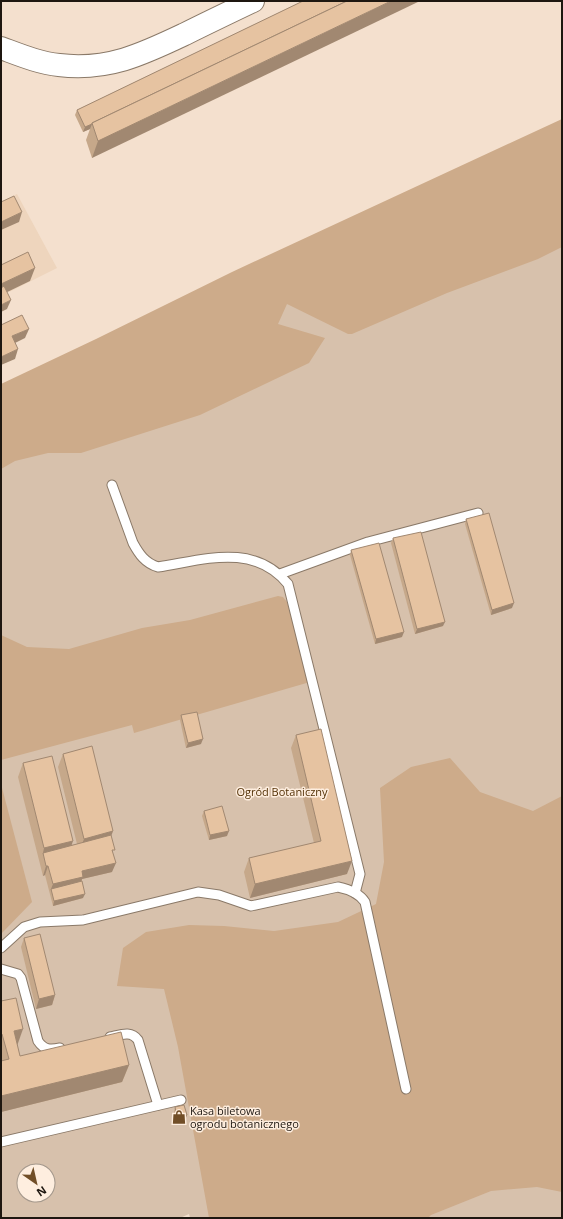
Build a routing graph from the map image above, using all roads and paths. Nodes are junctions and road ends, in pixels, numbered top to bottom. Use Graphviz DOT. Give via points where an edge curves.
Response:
graph roads {
  1 [pos="253,1"];
  2 [pos="1,48"];
  3 [pos="112,485"];
  4 [pos="478,513"];
  5 [pos="280,574"];
  6 [pos="355,893"];
  7 [pos="1,948"];
  8 [pos="1,969"];
  9 [pos="103,1038"];
  10 [pos="66,1046"];
  11 [pos="406,1089"];
  12 [pos="181,1100"];
  13 [pos="158,1105"];
  14 [pos="1,1142"];
  1 -- 2 [label="street" via="153,50 117,62 60,65 28,58"];
  3 -- 5 [label="lane" via="137,551 152,565 158,567 218,557 247,558 264,564"];
  4 -- 5 [label="lane" via="368,542"];
  5 -- 6 [label="lane" via="290,590 360,874"];
  6 -- 7 [label="lane" via="338,886 251,906 218,895 198,892 83,920 40,922 24,927"];
  6 -- 11 [label="lane" via="366,902"];
  8 -- 10 [label="lane" via="18,974 21,978 40,1044 51,1050"];
  9 -- 13 [label="lane" via="125,1034 136,1037"];
  12 -- 13 [label="lane"];
  13 -- 14 [label="lane"];
}
